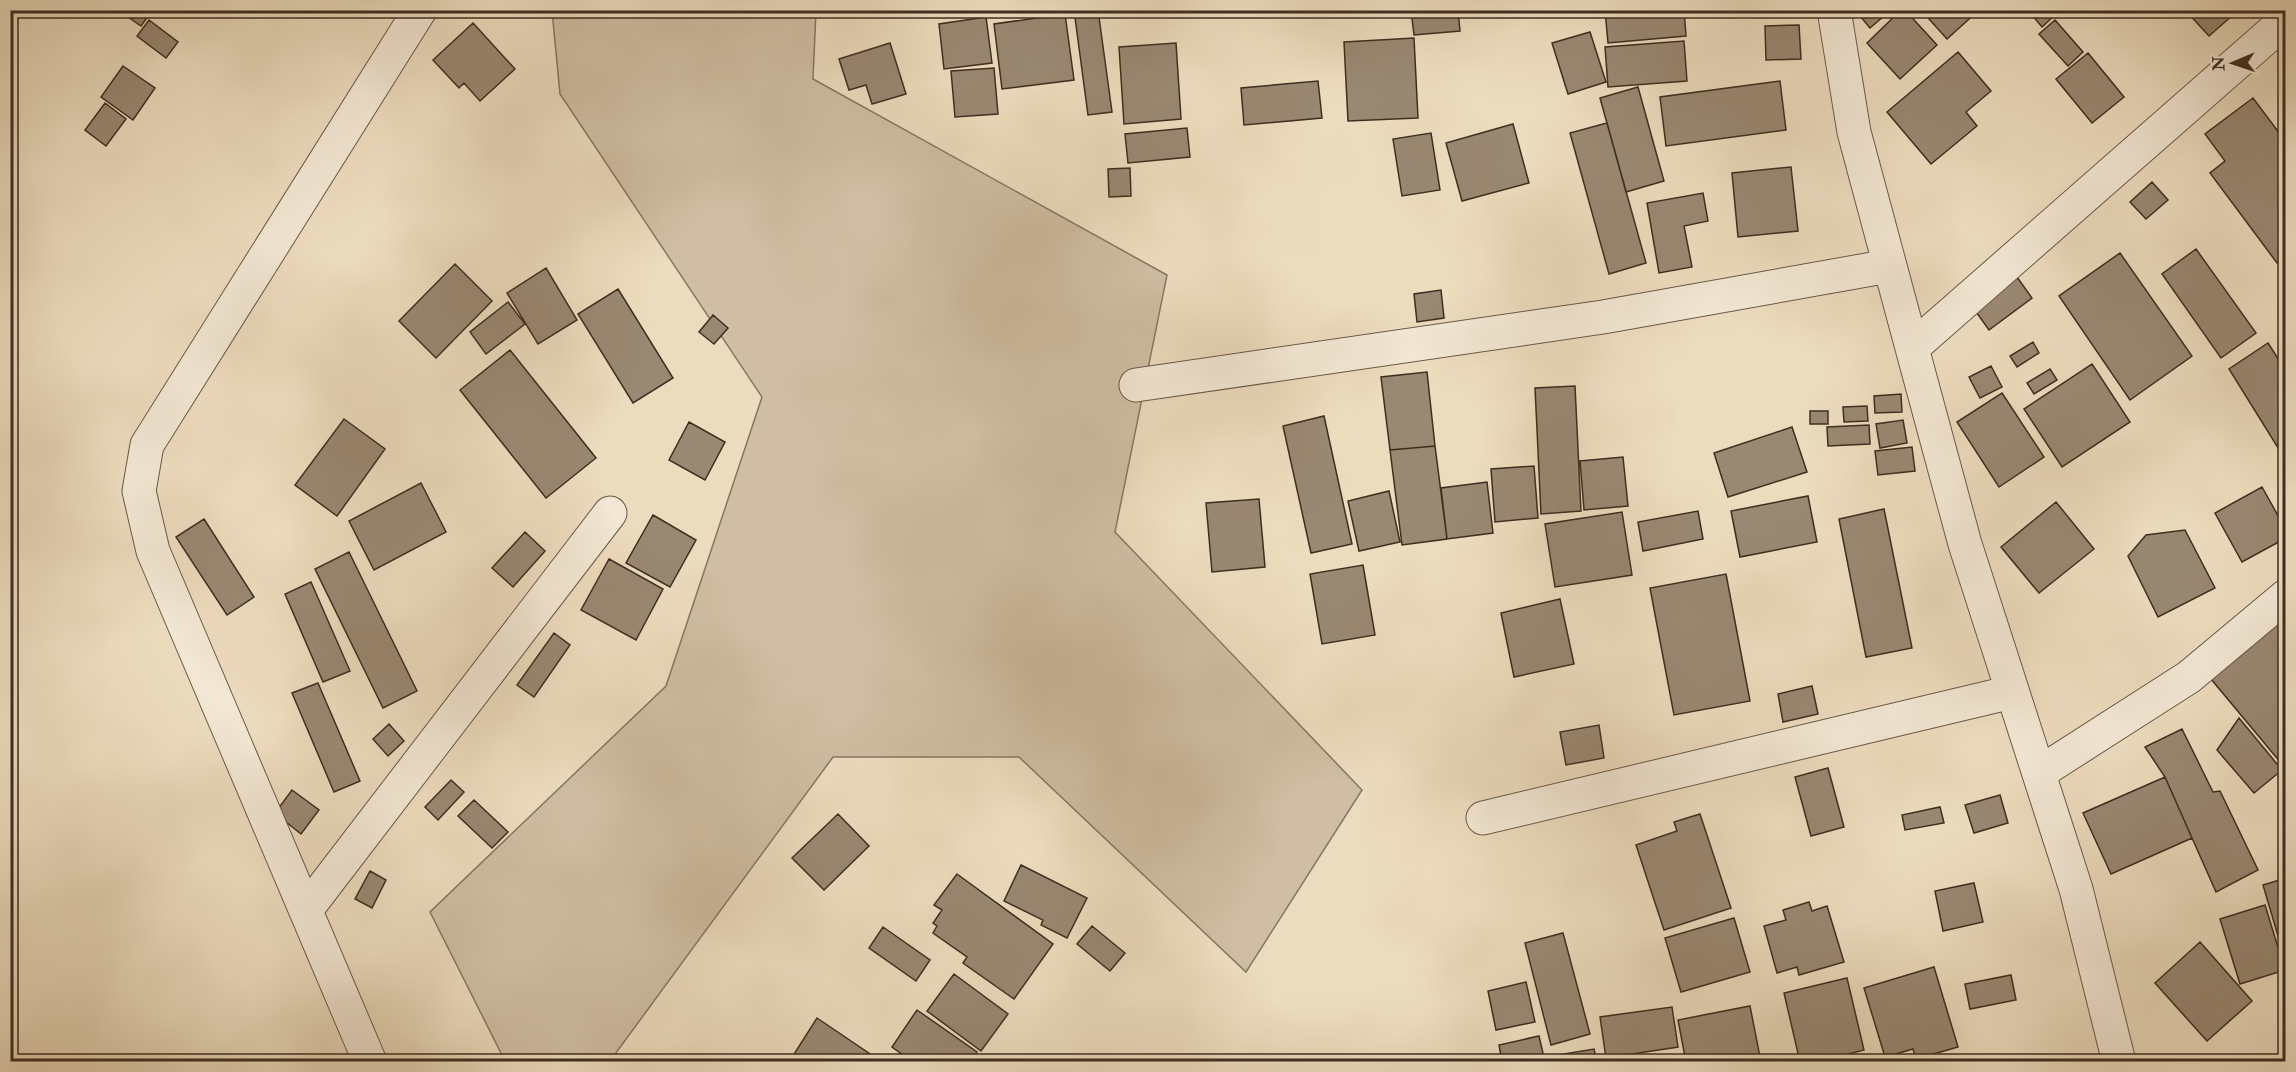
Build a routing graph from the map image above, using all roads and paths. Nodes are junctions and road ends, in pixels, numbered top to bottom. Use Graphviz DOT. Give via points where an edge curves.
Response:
graph roads {
  1 [pos="420,10"];
  2 [pos="1834,10"];
  3 [pos="2286,20"];
  4 [pos="1889,266"];
  5 [pos="1912,348"];
  6 [pos="1136,385"];
  7 [pos="610,513"];
  8 [pos="2286,596"];
  9 [pos="2012,692"];
  10 [pos="2038,773"];
  11 [pos="1483,818"];
  12 [pos="306,910"];
  13 [pos="370,1062"];
  14 [pos="2119,1062"];
  1 -- 12 [label="street" via="147,445 139,491 153,551"];
  2 -- 4 [label="street" via="1854,132"];
  3 -- 5 [label="street"];
  4 -- 5 [label="street"];
  4 -- 6 [label="street" via="1603,317"];
  5 -- 9 [label="street" via="1965,544"];
  7 -- 12 [label="street"];
  8 -- 10 [label="street" via="2189,677"];
  9 -- 10 [label="street"];
  9 -- 11 [label="street"];
  10 -- 14 [label="street" via="2076,889"];
  12 -- 13 [label="street"];
}
